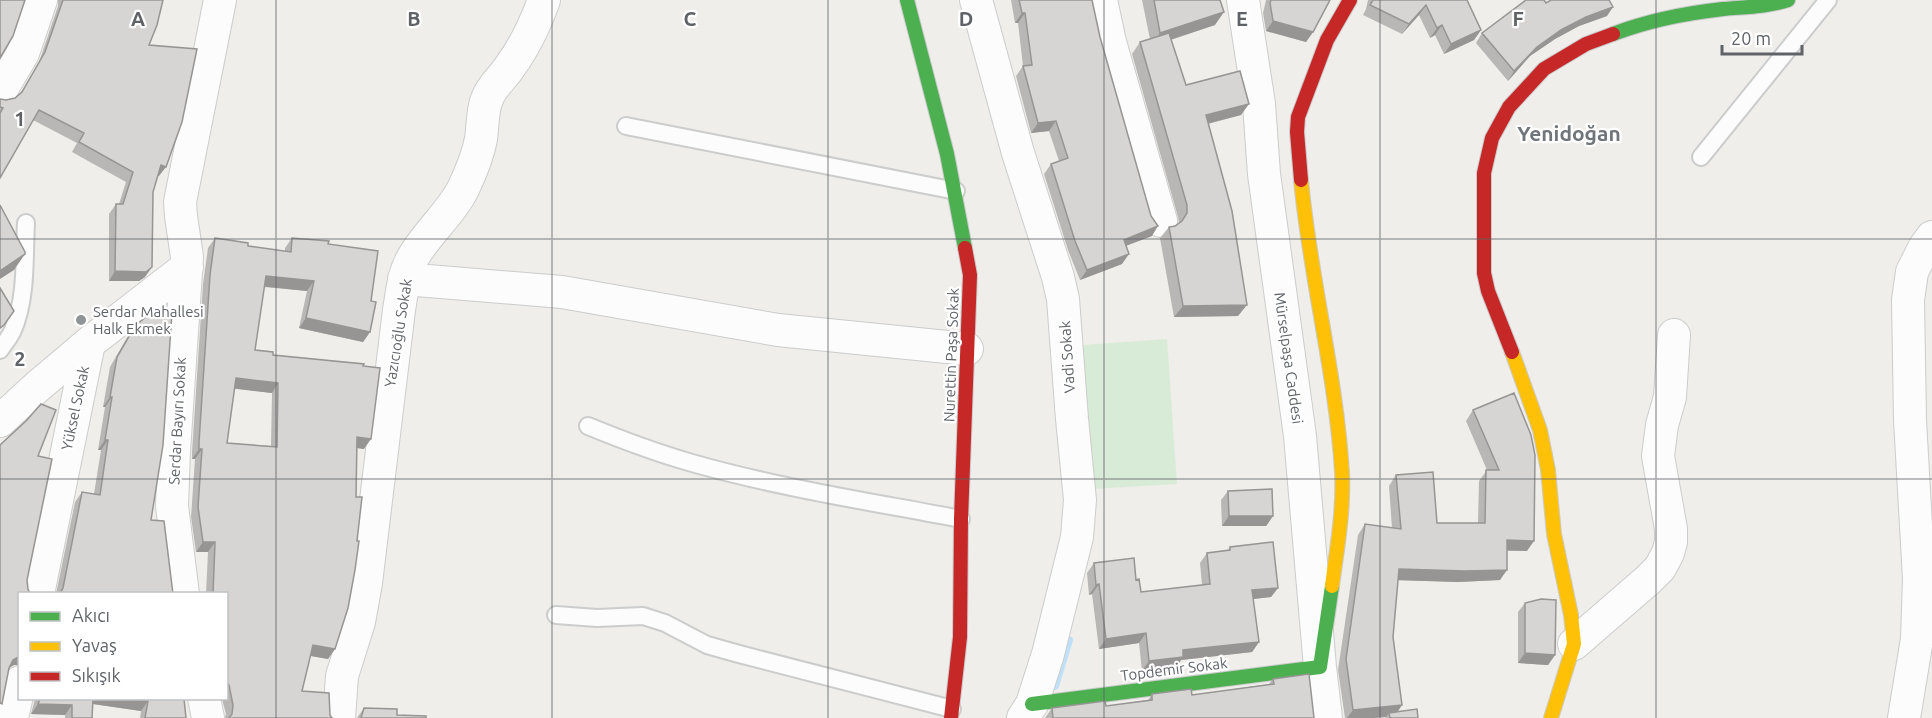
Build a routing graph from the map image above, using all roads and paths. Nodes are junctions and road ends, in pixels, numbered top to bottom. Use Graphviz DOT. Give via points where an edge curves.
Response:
graph roads {
  1 [pos="41,0"];
  2 [pos="220,0"];
  3 [pos="544,0"];
  4 [pos="907,0"];
  5 [pos="976,0"];
  6 [pos="1101,0"];
  7 [pos="1243,0"];
  8 [pos="1350,0"];
  9 [pos="1788,0"];
  10 [pos="1828,0"];
  11 [pos="0,92"];
  12 [pos="626,126"];
  13 [pos="1701,157"];
  14 [pos="956,191"];
  15 [pos="1161,221"];
  16 [pos="26,223"];
  17 [pos="1932,237"];
  18 [pos="187,267"];
  19 [pos="404,279"];
  20 [pos="1674,335"];
  21 [pos="90,343"];
  22 [pos="967,349"];
  23 [pos="0,350"];
  24 [pos="0,421"];
  25 [pos="588,426"];
  26 [pos="961,519"];
  27 [pos="38,592"];
  28 [pos="183,592"];
  29 [pos="556,615"];
  30 [pos="1574,644"];
  31 [pos="1320,667"];
  32 [pos="18,691"];
  33 [pos="204,700"];
  34 [pos="340,708"];
  35 [pos="1027,711"];
  36 [pos="952,713"];
  37 [pos="12,718"];
  38 [pos="208,718"];
  39 [pos="1326,718"];
  40 [pos="1551,718"];
  41 [pos="1904,718"];
  1 -- 11 [label="street" via="23,53"];
  2 -- 18 [label="street, Serdar Bayırı Sokak" via="180,202"];
  3 -- 19 [label="street, Yazıcıoğlu Sokak" via="511,66 487,98 474,164 464,187 411,261"];
  4 -- 14 [label="street, Nurettin Paşa Sokak"];
  5 -- 35 [label="street, Vadi Sokak" via="1063,299 1080,500 1072,561 1048,654"];
  6 -- 15 [label="street"];
  7 -- 31 [label="street, Mürselpaşa Caddesi" via="1300,436"];
  8 -- 31 [label="street" via="1327,40 1297,132 1342,463 1340,528"];
  9 -- 30 [label="street" via="1671,18 1586,44 1544,69 1509,107 1492,138 1484,173 1484,273 1540,430"];
  10 -- 13 [label="lane"];
  12 -- 14 [label="lane"];
  14 -- 22 [label="street, Nurettin Paşa Sokak" via="970,275"];
  16 -- 23 [label="lane" via="19,311 13,332"];
  17 -- 41 [label="street" via="1912,272 1908,300 1919,579 1917,639"];
  18 -- 21 [label="street"];
  18 -- 28 [label="street, Serdar Bayırı Sokak" via="172,486"];
  19 -- 22 [label="street" via="562,292 778,330"];
  19 -- 34 [label="street, Yazıcıoğlu Sokak" via="366,583 342,676"];
  20 -- 30 [label="street" via="1670,397 1658,456 1671,529 1668,553 1648,580"];
  21 -- 24 [label="street"];
  21 -- 27 [label="street, Yüksel Sokak"];
  22 -- 26 [label="street, Nurettin Paşa Sokak"];
  25 -- 26 [label="lane" via="628,442 767,482"];
  26 -- 36 [label="street, Nurettin Paşa Sokak" via="960,637"];
  29 -- 36 [label="lane" via="643,616 666,623 707,645"];
  30 -- 40 [label="street"];
  31 -- 35 [label="street, Topdemir Sokak"];
  31 -- 39 [label="street, Mürselpaşa Caddesi"];
  32 -- 37 [label="street"];
  33 -- 38 [label="street"];
}
